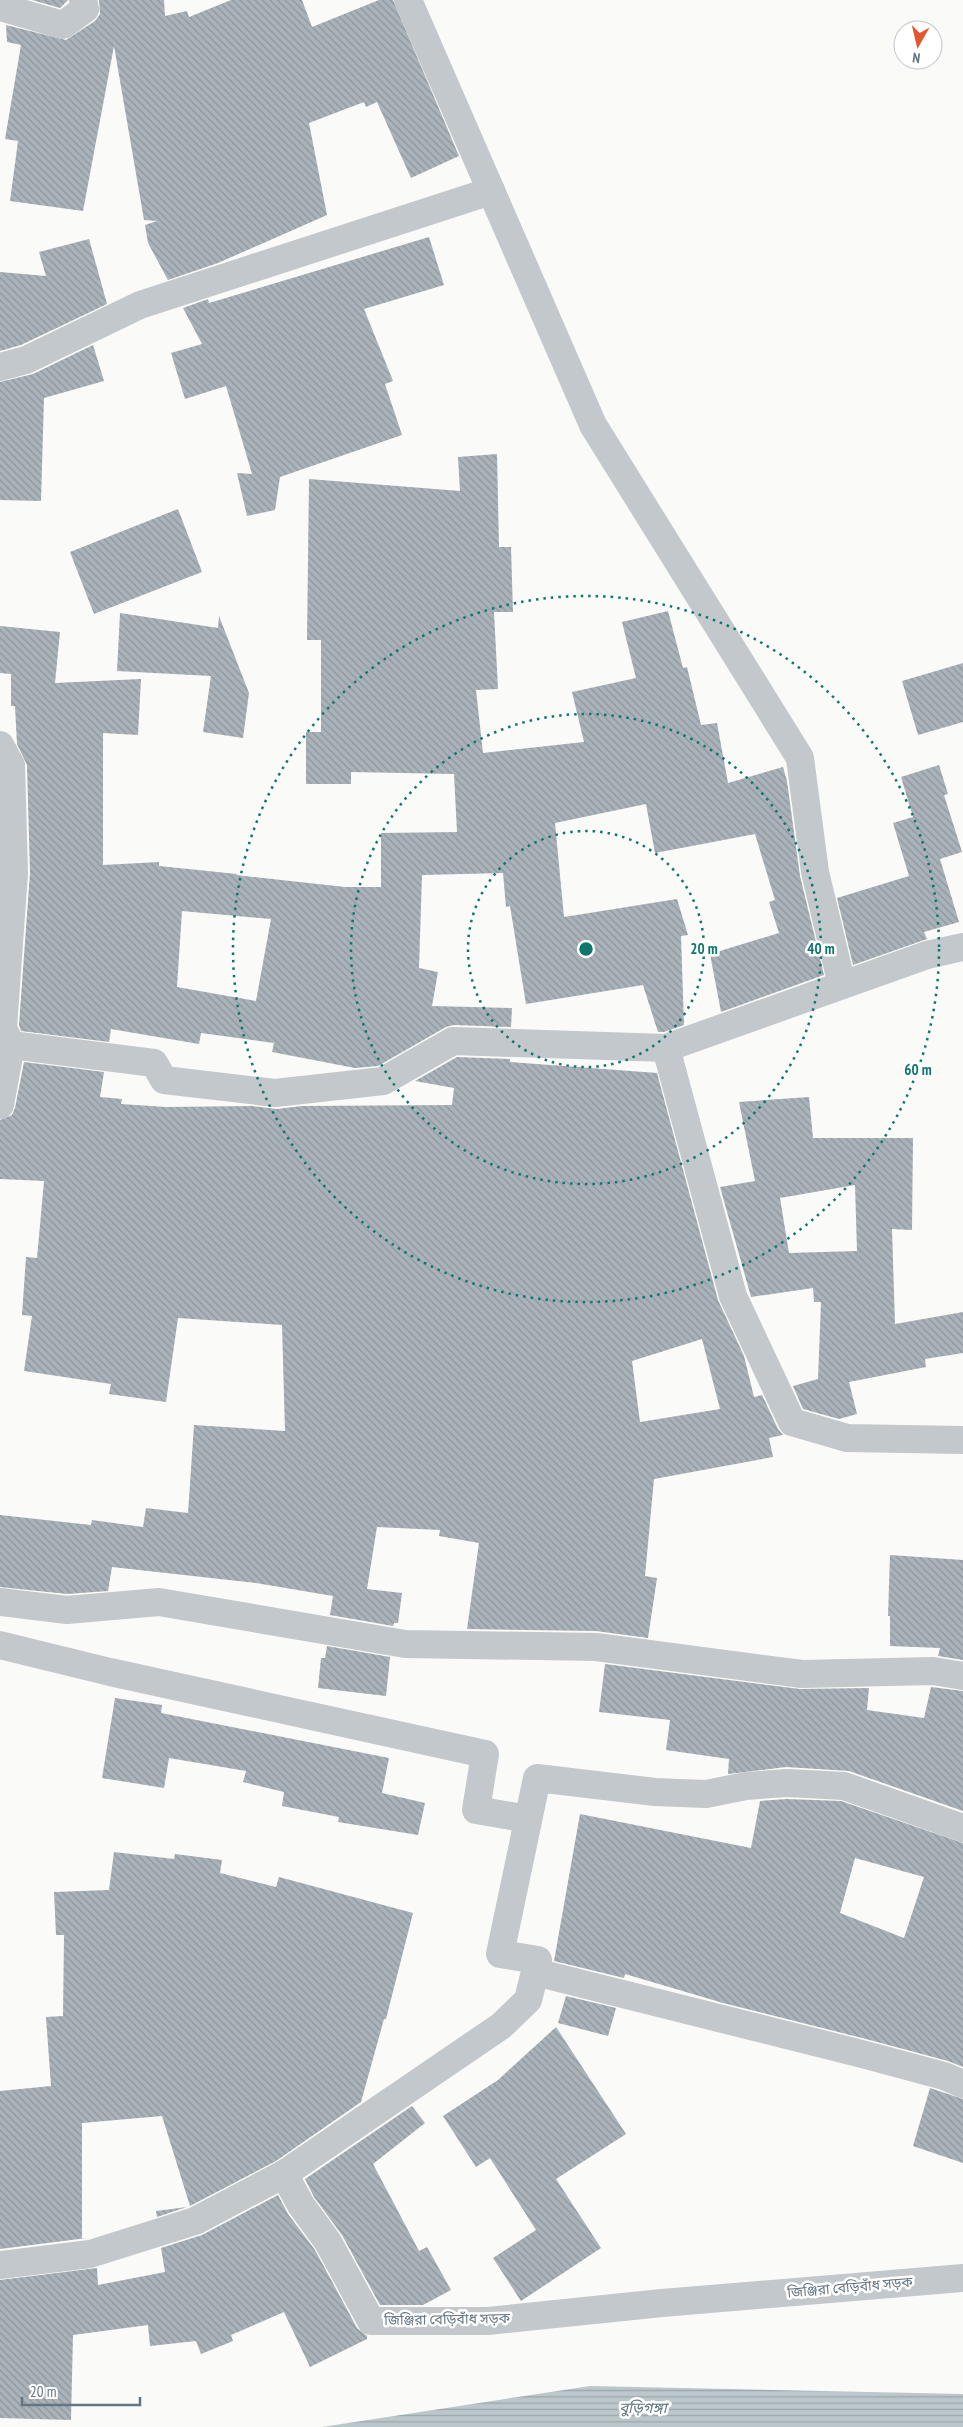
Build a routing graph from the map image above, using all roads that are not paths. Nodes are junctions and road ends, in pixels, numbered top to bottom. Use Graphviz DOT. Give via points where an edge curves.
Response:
graph roads {
  1 [pos="83,0"];
  2 [pos="408,0"];
  3 [pos="0,7"];
  4 [pos="491,192"];
  5 [pos="0,367"];
  6 [pos="0,745"];
  7 [pos="963,947"];
  8 [pos="842,985"];
  9 [pos="11,1044"];
  10 [pos="666,1048"];
  11 [pos="0,1105"];
  12 [pos="963,1440"];
  13 [pos="0,1602"];
  14 [pos="0,1645"];
  15 [pos="963,1676"];
  16 [pos="528,1818"];
  17 [pos="963,1828"];
  18 [pos="536,1972"];
  19 [pos="963,2084"];
  20 [pos="284,2174"];
  21 [pos="0,2265"];
  22 [pos="963,2278"];
  1 -- 3 [label="street" via="85,10 63,25"];
  2 -- 4 [label="street"];
  4 -- 5 [label="street" via="140,305 26,360"];
  4 -- 8 [label="street" via="593,425 800,758 815,872"];
  6 -- 9 [label="street" via="11,766 14,872 4,1028"];
  7 -- 8 [label="street" via="927,955"];
  8 -- 10 [label="street"];
  9 -- 10 [label="street" via="154,1063 164,1080 275,1094 382,1081 453,1041"];
  9 -- 11 [label="street"];
  10 -- 12 [label="street" via="733,1296 792,1422 847,1438"];
  13 -- 15 [label="street" via="67,1610 159,1602 405,1644 596,1646 802,1674 933,1672"];
  14 -- 16 [label="street" via="485,1754 476,1810"];
  16 -- 17 [label="street" via="536,1778 654,1792 697,1793 787,1783 844,1786"];
  16 -- 18 [label="street" via="500,1954 538,1960"];
  18 -- 19 [label="street" via="862,2054"];
  18 -- 20 [label="street" via="528,2000 501,2026"];
  20 -- 21 [label="street" via="195,2221 90,2254"];
  20 -- 22 [label="street, জিঞ্জিরা বেড়িবাঁধ সড়ক" via="328,2242 371,2321 488,2321"];
}
